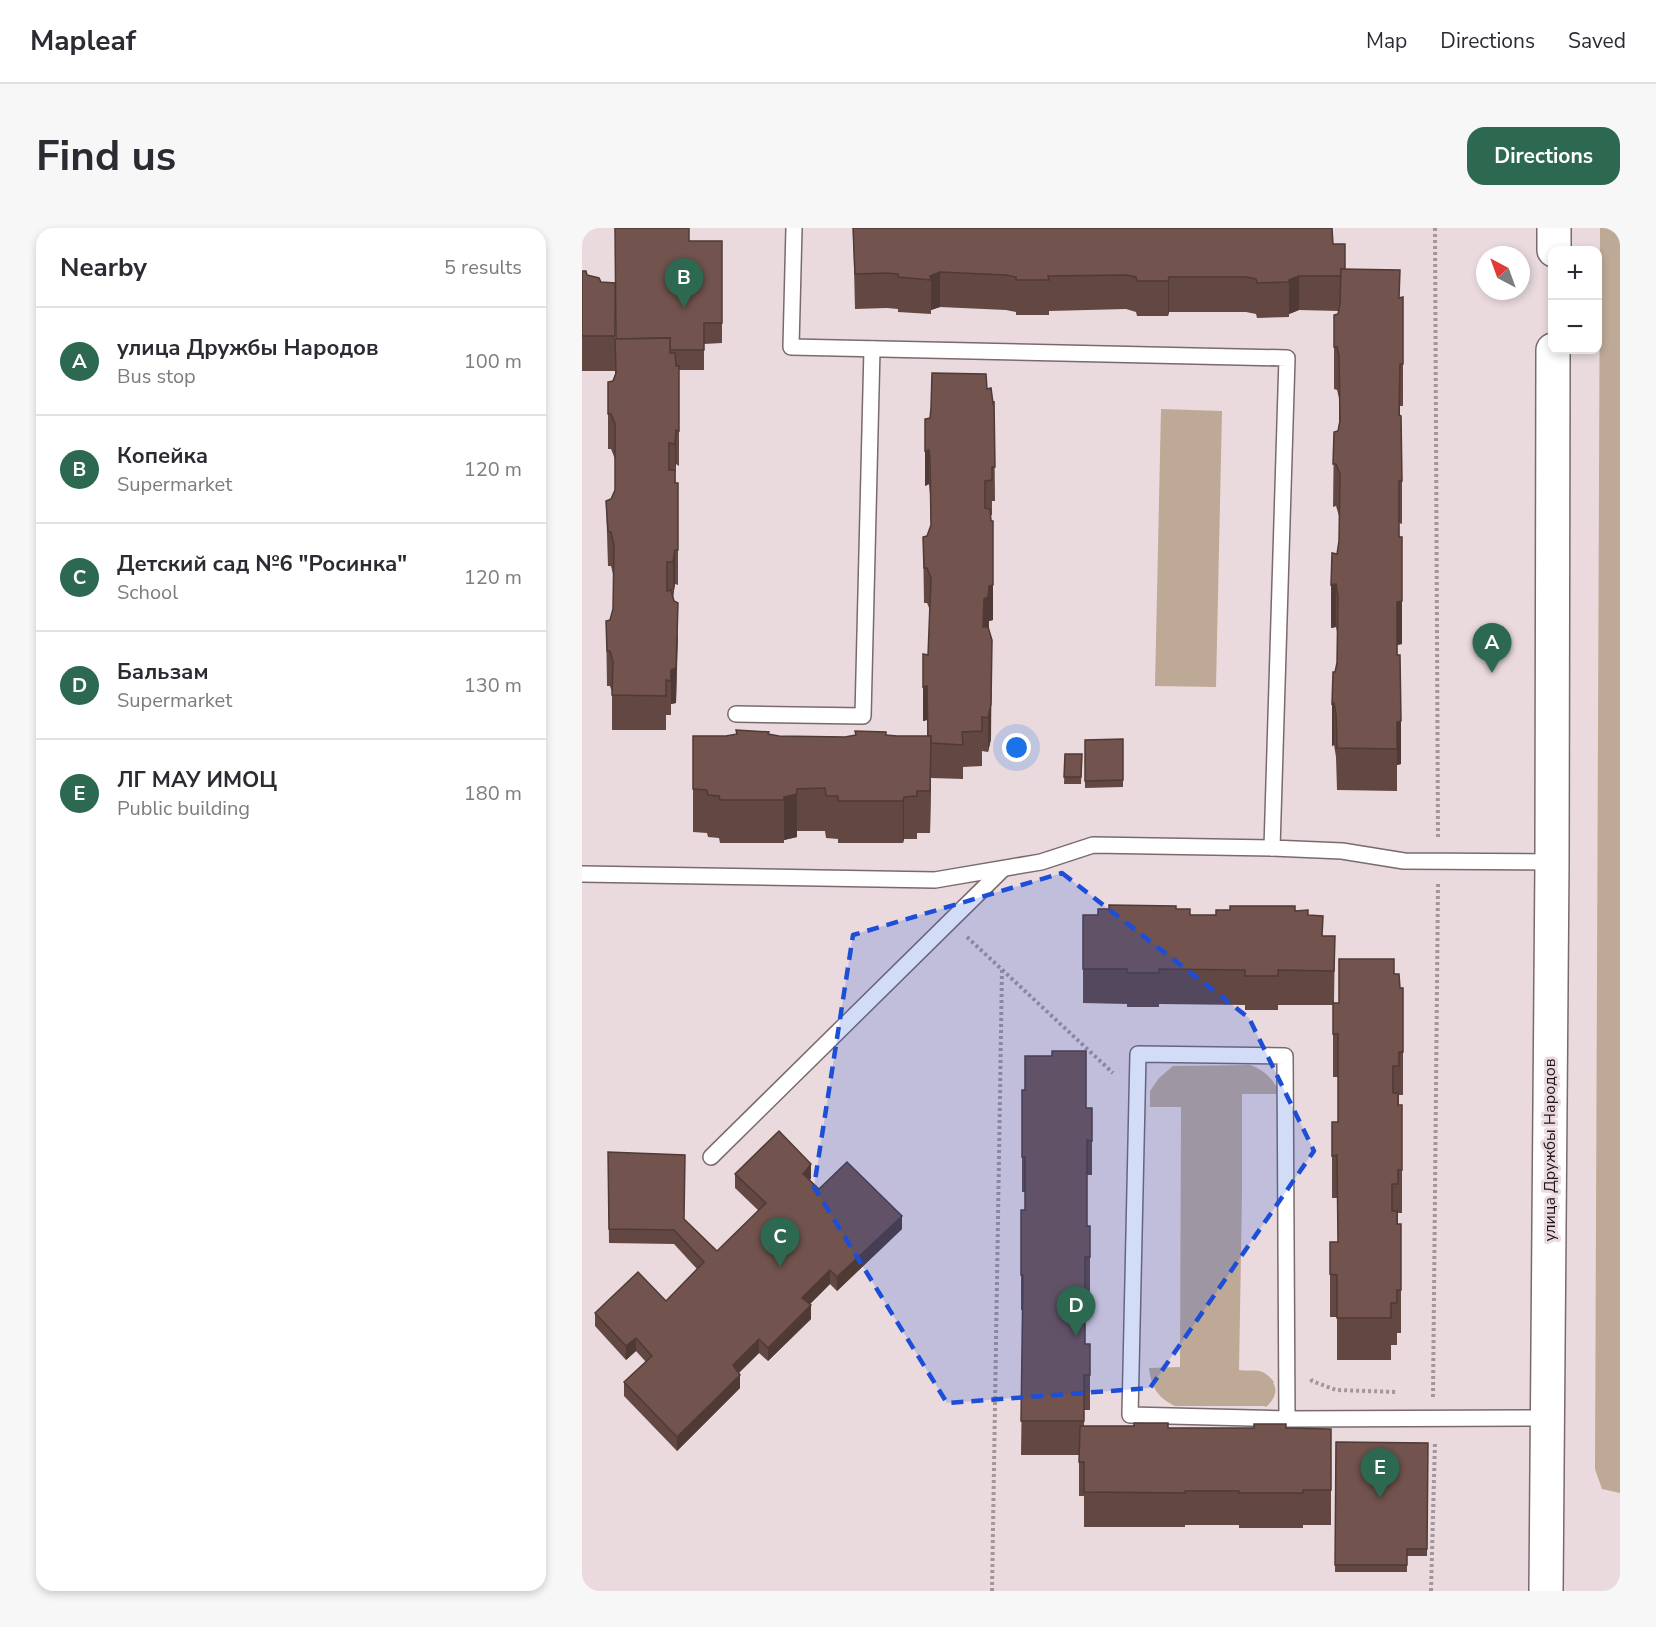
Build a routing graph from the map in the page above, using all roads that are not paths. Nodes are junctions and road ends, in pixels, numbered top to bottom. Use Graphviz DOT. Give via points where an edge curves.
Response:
graph roads {
  1 [pos="794,228"];
  2 [pos="1554,228"];
  3 [pos="1554,246"];
  4 [pos="872,349"];
  5 [pos="1554,354"];
  6 [pos="736,714"];
  7 [pos="1272,848"];
  8 [pos="1552,862"];
  9 [pos="1003,870"];
  10 [pos="582,874"];
  11 [pos="711,1157"];
  12 [pos="1549,1418"];
  13 [pos="1287,1419"];
  14 [pos="1546,1591"];
  1 -- 4 [label="lane" via="791,347"];
  2 -- 3 [label="street"];
  4 -- 6 [label="lane" via="863,716"];
  4 -- 7 [label="lane" via="1287,358"];
  5 -- 8 [label="street, улица Дружбы Народов"];
  7 -- 8 [label="lane" via="1342,850 1404,861"];
  7 -- 9 [label="lane" via="1093,845"];
  8 -- 12 [label="street, улица Дружбы Народов"];
  9 -- 10 [label="lane" via="935,880"];
  9 -- 11 [label="lane"];
  12 -- 13 [label="lane"];
  12 -- 14 [label="street, улица Дружбы Народов"];
  13 -- 13 [label="lane" via="1130,1415 1138,1054 1285,1056"];
}
